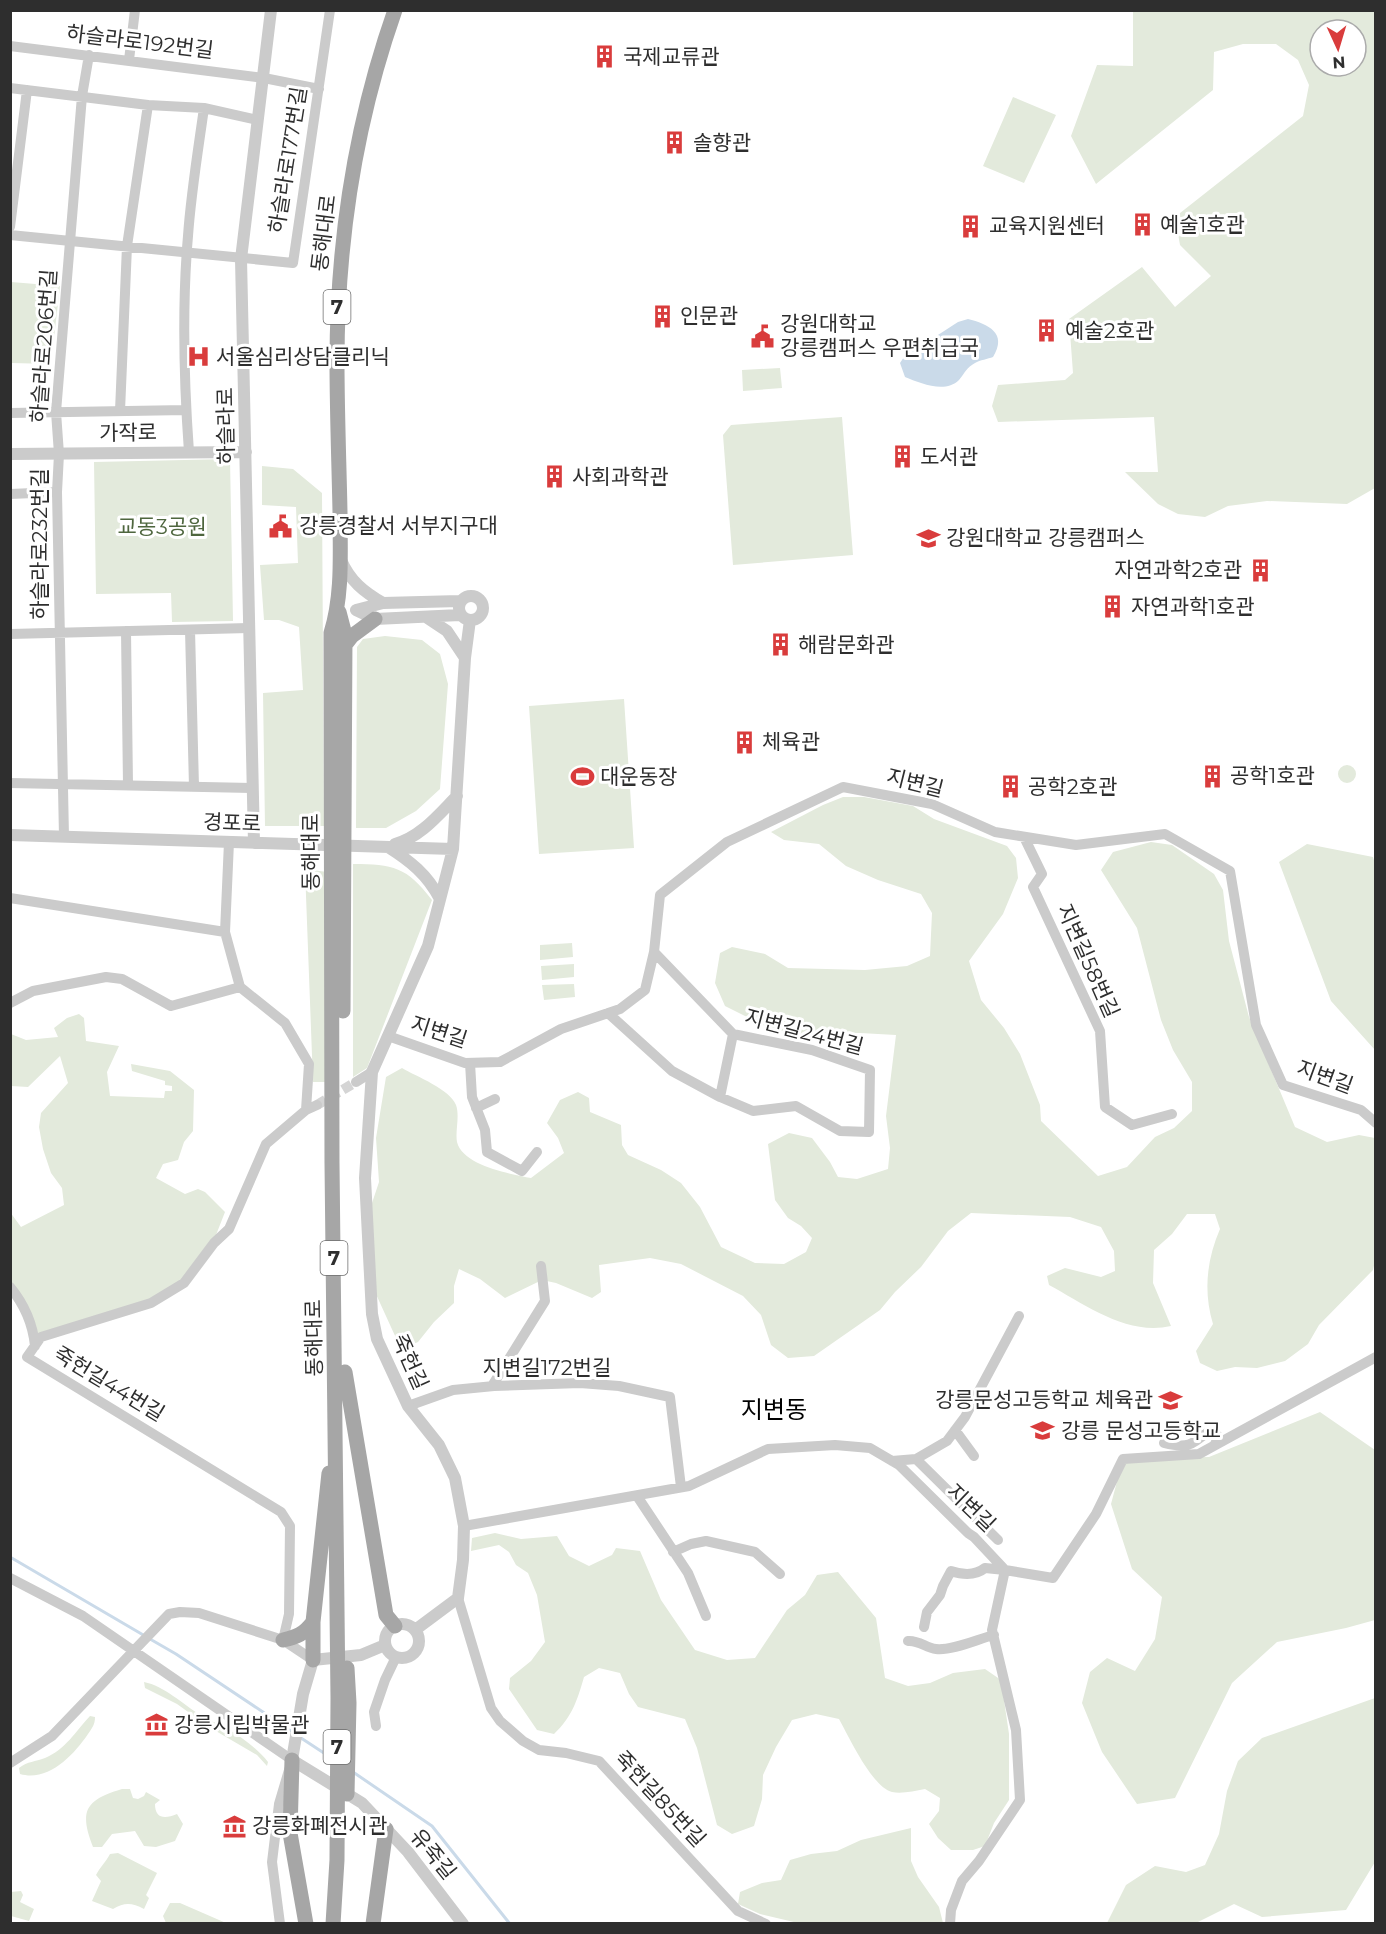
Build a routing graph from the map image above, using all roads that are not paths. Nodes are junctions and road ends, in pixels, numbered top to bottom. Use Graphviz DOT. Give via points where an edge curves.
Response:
graph roads {
  1 [pos="135,10"];
  2 [pos="271,10"];
  3 [pos="330,10"];
  4 [pos="395,10"];
  5 [pos="10,46"];
  6 [pos="89,55"];
  7 [pos="129,60"];
  8 [pos="264,78"];
  9 [pos="10,88"];
  10 [pos="319,89"];
  11 [pos="27,90"];
  12 [pos="82,96"];
  13 [pos="148,105"];
  14 [pos="204,108"];
  15 [pos="258,120"];
  16 [pos="10,227"];
  17 [pos="10,235"];
  18 [pos="70,241"];
  19 [pos="127,246"];
  20 [pos="187,252"];
  21 [pos="241,259"];
  22 [pos="186,410"];
  23 [pos="120,411"];
  24 [pos="56,412"];
  25 [pos="10,413"];
  26 [pos="189,452"];
  27 [pos="246,452"];
  28 [pos="10,454"];
  29 [pos="59,454"];
  30 [pos="57,492"];
  31 [pos="10,494"];
  32 [pos="340,558"];
  33 [pos="460,601"];
  34 [pos="383,603"];
  35 [pos="338,609"];
  36 [pos="356,610"];
  37 [pos="426,617"];
  38 [pos="465,618"];
  39 [pos="375,620"];
  40 [pos="249,628"];
  41 [pos="190,630"];
  42 [pos="126,631"];
  43 [pos="60,633"];
  44 [pos="10,634"];
  45 [pos="345,645"];
  46 [pos="465,658"];
  47 [pos="10,783"];
  48 [pos="63,784"];
  49 [pos="128,785"];
  50 [pos="194,787"];
  51 [pos="252,788"];
  52 [pos="457,796"];
  53 [pos="338,824"];
  54 [pos="10,836"];
  55 [pos="64,837"];
  56 [pos="1024,837"];
  57 [pos="229,842"];
  58 [pos="254,843"];
  59 [pos="387,846"];
  60 [pos="453,849"];
  61 [pos="338,869"];
  62 [pos="10,898"];
  63 [pos="440,899"];
  64 [pos="225,932"];
  65 [pos="654,952"];
  66 [pos="240,987"];
  67 [pos="10,1003"];
  68 [pos="608,1013"];
  69 [pos="733,1034"];
  70 [pos="388,1036"];
  71 [pos="470,1063"];
  72 [pos="372,1072"];
  73 [pos="356,1082"];
  74 [pos="720,1097"];
  75 [pos="495,1100"];
  76 [pos="317,1105"];
  77 [pos="476,1108"];
  78 [pos="306,1110"];
  79 [pos="1172,1114"];
  80 [pos="1376,1123"];
  81 [pos="537,1152"];
  82 [pos="541,1266"];
  83 [pos="10,1287"];
  84 [pos="1018,1316"];
  85 [pos="34,1346"];
  86 [pos="1376,1357"];
  87 [pos="345,1372"];
  88 [pos="492,1386"];
  89 [pos="408,1406"];
  90 [pos="336,1420"];
  91 [pos="955,1430"];
  92 [pos="1164,1443"];
  93 [pos="1214,1446"];
  94 [pos="974,1456"];
  95 [pos="916,1459"];
  96 [pos="892,1461"];
  97 [pos="681,1487"];
  98 [pos="637,1496"];
  99 [pos="464,1526"];
  100 [pos="998,1540"];
  101 [pos="673,1552"];
  102 [pos="1005,1570"];
  103 [pos="780,1574"];
  104 [pos="10,1578"];
  105 [pos="458,1598"];
  106 [pos="706,1616"];
  107 [pos="314,1622"];
  108 [pos="395,1626"];
  109 [pos="924,1627"];
  110 [pos="415,1630"];
  111 [pos="994,1635"];
  112 [pos="283,1640"];
  113 [pos="908,1641"];
  114 [pos="385,1645"];
  115 [pos="342,1646"];
  116 [pos="136,1647"];
  117 [pos="396,1657"];
  118 [pos="313,1660"];
  119 [pos="376,1726"];
  120 [pos="292,1760"];
  121 [pos="10,1763"];
  122 [pos="342,1798"];
  123 [pos="386,1829"];
  124 [pos="280,1923"];
  125 [pos="306,1923"];
  126 [pos="333,1923"];
  127 [pos="343,1923"];
  128 [pos="373,1923"];
  129 [pos="463,1923"];
  130 [pos="766,1923"];
  131 [pos="950,1923"];
  1 -- 7 [label="street"];
  2 -- 8 [label="street, 하슬라로"];
  3 -- 10 [label="street, 하슬라로177번길"];
  4 -- 32 [label="main road, 동해대로 / 7" via="358,140 341,257 337,364"];
  5 -- 6 [label="street, 하슬라로192번길"];
  6 -- 7 [label="street, 하슬라로192번길"];
  6 -- 12 [label="street, 하슬라로206번길"];
  7 -- 8 [label="street, 하슬라로192번길"];
  8 -- 10 [label="street, 하슬라로192번길"];
  8 -- 15 [label="street, 하슬라로"];
  9 -- 11 [label="street"];
  10 -- 21 [label="street, 하슬라로177번길" via="293,263"];
  11 -- 12 [label="street"];
  11 -- 16 [label="street"];
  12 -- 13 [label="street"];
  12 -- 18 [label="street, 하슬라로206번길"];
  13 -- 14 [label="street"];
  13 -- 19 [label="street"];
  14 -- 15 [label="street"];
  14 -- 20 [label="street"];
  15 -- 21 [label="street, 하슬라로"];
  17 -- 18 [label="street, 하슬라로206번길"];
  18 -- 19 [label="street, 하슬라로206번길"];
  18 -- 24 [label="street, 하슬라로206번길"];
  19 -- 20 [label="street, 하슬라로206번길"];
  19 -- 23 [label="street"];
  20 -- 21 [label="street, 하슬라로206번길"];
  20 -- 22 [label="street"];
  21 -- 27 [label="street, 하슬라로"];
  22 -- 23 [label="street"];
  22 -- 26 [label="street"];
  23 -- 24 [label="street"];
  24 -- 25 [label="street"];
  24 -- 29 [label="street, 하슬라로206번길"];
  26 -- 27 [label="street, 가작로"];
  26 -- 29 [label="street, 가작로"];
  27 -- 40 [label="street, 하슬라로"];
  28 -- 29 [label="street, 가작로"];
  29 -- 30 [label="street, 하슬라로232번길"];
  30 -- 31 [label="street"];
  30 -- 43 [label="street, 하슬라로232번길"];
  32 -- 34 [label="street" via="352,580"];
  32 -- 35 [label="main road, 동해대로 / 7"];
  33 -- 34 [label="street"];
  33 -- 38 [label="street" via="458,608"];
  33 -- 38 [label="street" via="472,596 481,602 482,613 477,618"];
  34 -- 36 [label="street"];
  35 -- 36 [label="street"];
  35 -- 45 [label="main road, 동해대로 / 7"];
  35 -- 53 [label="main road, 동해대로 / 7" via="332,633"];
  36 -- 39 [label="street"];
  37 -- 38 [label="street"];
  37 -- 39 [label="street"];
  37 -- 46 [label="street" via="447,631"];
  38 -- 46 [label="street"];
  39 -- 45 [label="main road"];
  40 -- 41 [label="street, 하슬라로232번길"];
  40 -- 51 [label="street, 하슬라로"];
  41 -- 42 [label="street, 하슬라로232번길"];
  41 -- 50 [label="street"];
  42 -- 43 [label="street, 하슬라로232번길"];
  42 -- 49 [label="street"];
  43 -- 44 [label="street, 하슬라로232번길"];
  43 -- 48 [label="street, 하슬라로232번길"];
  45 -- 53 [label="main road, 동해대로 / 7"];
  46 -- 52 [label="street"];
  47 -- 48 [label="street"];
  48 -- 49 [label="street"];
  48 -- 55 [label="street, 하슬라로232번길"];
  49 -- 50 [label="street"];
  50 -- 51 [label="street"];
  51 -- 58 [label="street, 하슬라로"];
  52 -- 59 [label="street" via="429,825 405,841"];
  52 -- 60 [label="street"];
  53 -- 61 [label="main road, 동해대로 / 7"];
  54 -- 55 [label="street, 경포로"];
  55 -- 57 [label="street, 경포로"];
  56 -- 65 [label="street, 지변길" via="995,832 932,804 843,787 727,842 660,895"];
  56 -- 79 [label="street, 지변길58번길" via="1042,874 1033,887 1100,1031 1105,1107 1132,1125"];
  56 -- 80 [label="street, 지변길" via="1076,845 1165,834 1230,871 1256,1025 1283,1085 1361,1110"];
  57 -- 58 [label="street, 경포로"];
  57 -- 64 [label="street"];
  58 -- 59 [label="street, 경포로"];
  59 -- 60 [label="street, 경포로"];
  59 -- 63 [label="street" via="412,862"];
  60 -- 63 [label="street"];
  61 -- 87 [label="main road, 동해대로 / 7"];
  61 -- 90 [label="main road, 동해대로 / 7" via="332,1163"];
  62 -- 64 [label="street"];
  63 -- 70 [label="street" via="428,946"];
  64 -- 66 [label="street"];
  65 -- 68 [label="street, 지변길" via="645,990"];
  65 -- 69 [label="street, 지변길24번길"];
  66 -- 67 [label="street" via="171,1006 122,979 106,977 33,991"];
  66 -- 78 [label="street" via="285,1023 309,1064"];
  68 -- 71 [label="street, 지변길" via="561,1029 500,1062"];
  68 -- 74 [label="street" via="672,1071"];
  69 -- 74 [label="street"];
  69 -- 74 [label="street, 지변길24번길" via="812,1050 870,1070 869,1132 840,1131 796,1106 753,1111"];
  70 -- 71 [label="street, 지변길"];
  70 -- 72 [label="street"];
  71 -- 77 [label="street"];
  72 -- 73 [label="street"];
  72 -- 89 [label="street, 죽헌길" via="365,1178 372,1314 377,1339"];
  75 -- 77 [label="street"];
  76 -- 78 [label="street, 죽헌길44번길"];
  77 -- 81 [label="street" via="485,1130 487,1152 522,1171"];
  78 -- 85 [label="street, 죽헌길44번길" via="266,1144 229,1229 213,1243 183,1283 151,1303 41,1337"];
  82 -- 88 [label="street" via="544,1301"];
  83 -- 85 [label="street" via="24,1307"];
  84 -- 91 [label="street"];
  85 -- 112 [label="street, 죽헌길44번길" via="27,1357 281,1512 290,1526 289,1614"];
  86 -- 93 [label="street"];
  87 -- 108 [label="main road" via="386,1615"];
  87 -- 115 [label="main road, 동해대로 / 7"];
  88 -- 89 [label="street, 지변길172번길" via="453,1390"];
  88 -- 97 [label="street, 지변길172번길" via="590,1384 670,1397"];
  89 -- 99 [label="street, 죽헌길" via="439,1445 455,1478"];
  90 -- 107 [label="main road"];
  90 -- 115 [label="main road, 동해대로 / 7"];
  91 -- 94 [label="street"];
  91 -- 95 [label="street" via="947,1441"];
  92 -- 93 [label="street" via="1192,1445 1210,1430 1217,1435"];
  93 -- 102 [label="street" via="1199,1454 1123,1459 1096,1514 1053,1578"];
  95 -- 96 [label="street"];
  95 -- 100 [label="street"];
  96 -- 97 [label="street, 지변길" via="870,1448 835,1445 768,1449"];
  96 -- 102 [label="street, 지변길"];
  97 -- 98 [label="street, 지변길"];
  98 -- 99 [label="street, 지변길"];
  98 -- 101 [label="street"];
  99 -- 105 [label="street, 죽헌길"];
  101 -- 103 [label="street" via="706,1541 755,1552"];
  101 -- 106 [label="street" via="688,1573"];
  102 -- 109 [label="street" via="985,1568 970,1574 951,1571 927,1612"];
  102 -- 111 [label="street"];
  104 -- 116 [label="street, 유죽길"];
  105 -- 110 [label="street"];
  105 -- 130 [label="street, 죽헌길85번길" via="491,1708 501,1721 539,1750 599,1761 738,1911"];
  107 -- 112 [label="main road" via="305,1633"];
  107 -- 118 [label="main road"];
  108 -- 110 [label="street" via="406,1625"];
  108 -- 114 [label="street" via="387,1634"];
  110 -- 117 [label="street" via="416,1651 407,1657"];
  111 -- 113 [label="street" via="945,1649"];
  111 -- 131 [label="street" via="1017,1730 1020,1800 962,1881"];
  112 -- 116 [label="street" via="199,1613 180,1612 169,1614"];
  112 -- 118 [label="street"];
  114 -- 117 [label="street"];
  114 -- 118 [label="street" via="361,1655"];
  115 -- 122 [label="main road, 동해대로 / 7"];
  116 -- 120 [label="street, 유죽길"];
  116 -- 121 [label="street" via="52,1736"];
  117 -- 119 [label="street" via="374,1712"];
  118 -- 120 [label="street"];
  120 -- 123 [label="street, 유죽길" via="362,1803"];
  120 -- 124 [label="street" via="279,1804 272,1862"];
  120 -- 125 [label="main road" via="290,1833"];
  122 -- 126 [label="main road, 동해대로 / 7"];
  122 -- 127 [label="main road, 동해대로 / 7"];
  123 -- 128 [label="main road"];
  123 -- 129 [label="street, 유죽길"];
}
